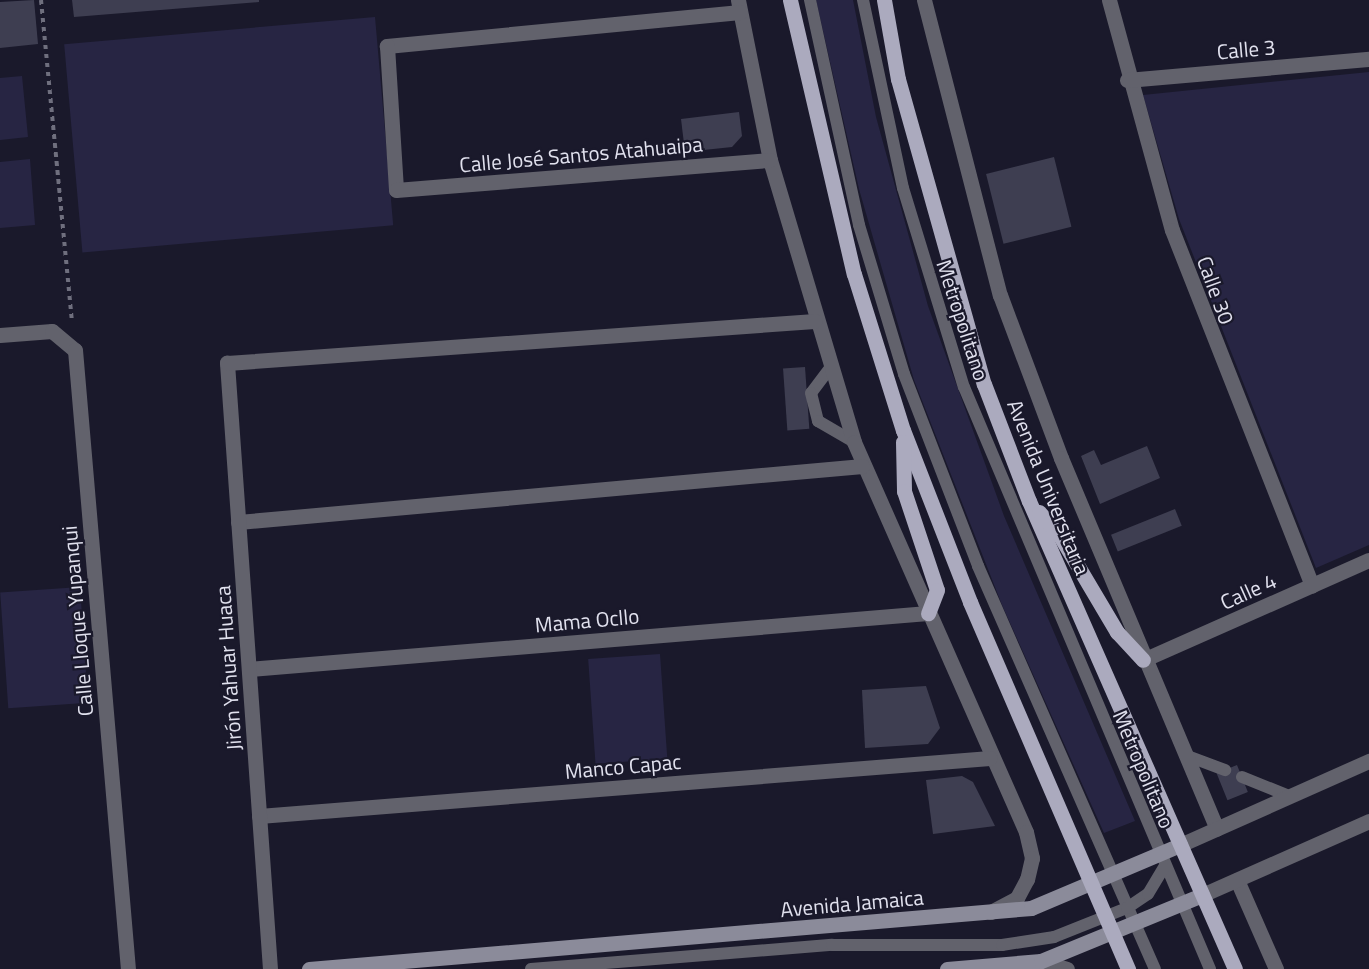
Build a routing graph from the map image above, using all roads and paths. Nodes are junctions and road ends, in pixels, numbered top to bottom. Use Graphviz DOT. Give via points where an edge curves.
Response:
graph roads {
  1 [pos="41,0"];
  2 [pos="790,0"];
  3 [pos="810,0"];
  4 [pos="863,0"];
  5 [pos="884,0"];
  6 [pos="924,0"];
  7 [pos="1109,0"];
  8 [pos="739,6"];
  9 [pos="1369,59"];
  10 [pos="1127,80"];
  11 [pos="770,160"];
  12 [pos="814,321"];
  13 [pos="0,335"];
  14 [pos="75,350"];
  15 [pos="830,369"];
  16 [pos="903,430"];
  17 [pos="854,442"];
  18 [pos="862,466"];
  19 [pos="1029,501"];
  20 [pos="238,522"];
  21 [pos="1369,560"];
  22 [pos="1312,585"];
  23 [pos="928,613"];
  24 [pos="1143,660"];
  25 [pos="249,669"];
  26 [pos="1185,755"];
  27 [pos="990,758"];
  28 [pos="1369,761"];
  29 [pos="1225,770"];
  30 [pos="1242,777"];
  31 [pos="1289,796"];
  32 [pos="259,816"];
  33 [pos="1369,821"];
  34 [pos="1216,829"];
  35 [pos="1180,845"];
  36 [pos="1162,860"];
  37 [pos="1113,876"];
  38 [pos="1237,879"];
  39 [pos="1093,885"];
  40 [pos="1202,895"];
  41 [pos="1182,904"];
  42 [pos="1127,908"];
  43 [pos="991,912"];
  44 [pos="1106,917"];
  45 [pos="1135,925"];
  46 [pos="1113,934"];
  47 [pos="1041,962"];
  48 [pos="128,969"];
  49 [pos="270,969"];
  50 [pos="309,969"];
  51 [pos="531,969"];
  52 [pos="947,969"];
  53 [pos="1067,969"];
  54 [pos="1128,969"];
  55 [pos="1155,969"];
  56 [pos="1210,969"];
  57 [pos="1235,969"];
  58 [pos="1276,969"];
  1 -- 14 [label="path"];
  2 -- 16 [label="main road" via="854,274"];
  3 -- 37 [label="lane" via="859,225 904,374 978,566"];
  4 -- 36 [label="lane, Metropolitano" via="903,188 964,387"];
  5 -- 19 [label="main road, Avenida Universitaria" via="898,79 952,280"];
  6 -- 24 [label="street, Avenida Universitaria" via="1000,295"];
  7 -- 10 [label="street, Calle 30"];
  8 -- 11 [label="street"];
  8 -- 11 [label="street, Calle José Santos Atahuaipa" via="387,46 396,190"];
  9 -- 10 [label="street, Calle 3"];
  10 -- 22 [label="street, Calle 30" via="1212,340"];
  11 -- 12 [label="street"];
  12 -- 15 [label="street"];
  12 -- 20 [label="street, Jirón Yahuar Huaca" via="228,363"];
  13 -- 14 [label="street" via="52,331"];
  14 -- 48 [label="street, Calle Lloque Yupanqui"];
  15 -- 17 [label="street"];
  15 -- 17 [label="lane" via="811,393 818,421"];
  16 -- 23 [label="main road" via="904,491 937,590"];
  16 -- 39 [label="main road" via="970,602"];
  17 -- 18 [label="street"];
  18 -- 20 [label="street"];
  18 -- 23 [label="street"];
  19 -- 24 [label="main road" via="1060,536 1116,632"];
  19 -- 35 [label="main road, Avenida Universitaria"];
  20 -- 25 [label="street, Jirón Yahuar Huaca"];
  21 -- 22 [label="street, Calle 4"];
  22 -- 24 [label="street, Calle 4"];
  23 -- 25 [label="street, Mama Ocllo"];
  23 -- 27 [label="street"];
  24 -- 26 [label="street, Avenida Universitaria"];
  25 -- 32 [label="street, Jirón Yahuar Huaca"];
  26 -- 29 [label="lane"];
  26 -- 34 [label="street, Avenida Universitaria"];
  27 -- 32 [label="street, Manco Capac"];
  27 -- 43 [label="street" via="1032,858 1017,898"];
  28 -- 31 [label="street, Avenida Jamaica"];
  30 -- 31 [label="lane"];
  31 -- 34 [label="street, Avenida Jamaica"];
  32 -- 49 [label="street, Jirón Yahuar Huaca"];
  33 -- 38 [label="street"];
  34 -- 35 [label="street, Avenida Jamaica"];
  35 -- 36 [label="main road, Avenida Jamaica"];
  35 -- 40 [label="main road, Avenida Universitaria"];
  36 -- 37 [label="main road, Avenida Jamaica"];
  36 -- 41 [label="lane, Metropolitano"];
  36 -- 42 [label="lane" via="1148,894"];
  37 -- 39 [label="main road, Avenida Jamaica"];
  37 -- 42 [label="lane"];
  38 -- 40 [label="street"];
  38 -- 58 [label="street"];
  39 -- 43 [label="main road, Avenida Jamaica" via="1031,908"];
  39 -- 44 [label="main road"];
  40 -- 41 [label="main road"];
  40 -- 57 [label="main road, Avenida Universitaria"];
  41 -- 45 [label="main road"];
  41 -- 56 [label="lane, Metropolitano"];
  42 -- 44 [label="lane"];
  42 -- 45 [label="lane"];
  43 -- 50 [label="main road, Avenida Jamaica"];
  44 -- 46 [label="main road"];
  44 -- 51 [label="lane" via="1054,937 1002,945 876,943"];
  45 -- 46 [label="main road"];
  45 -- 55 [label="lane"];
  46 -- 47 [label="main road"];
  46 -- 54 [label="main road"];
  47 -- 52 [label="main road"];
  47 -- 53 [label="street"];
}
